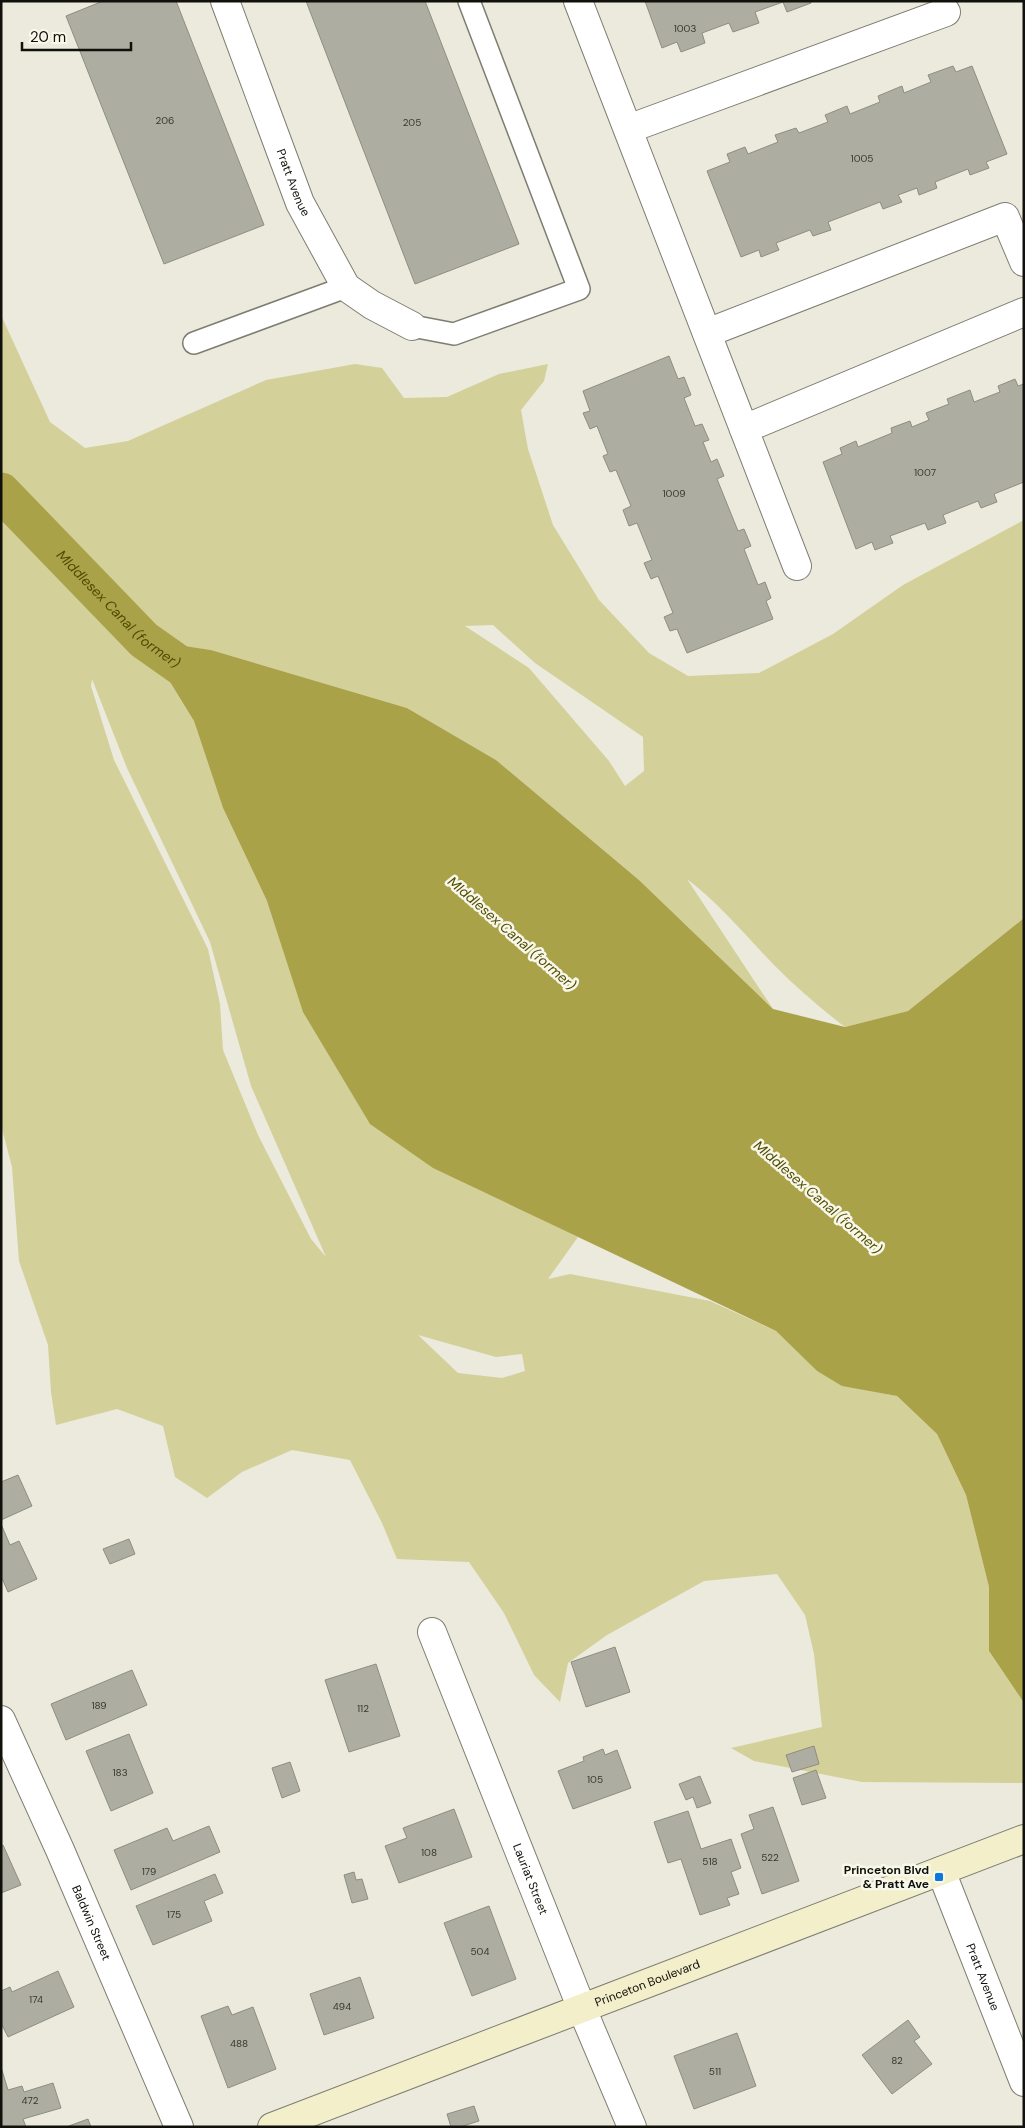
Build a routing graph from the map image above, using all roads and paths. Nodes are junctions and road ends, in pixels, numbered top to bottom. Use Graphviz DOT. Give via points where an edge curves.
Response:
graph roads {
  1 [pos="225,1"];
  2 [pos="469,1"];
  3 [pos="578,1"];
  4 [pos="946,12"];
  5 [pos="628,129"];
  6 [pos="1024,262"];
  7 [pos="346,287"];
  8 [pos="1024,312"];
  9 [pos="412,326"];
  10 [pos="707,333"];
  11 [pos="194,343"];
  12 [pos="744,429"];
  13 [pos="797,566"];
  14 [pos="432,1632"];
  15 [pos="1,1720"];
  16 [pos="1024,1839"];
  17 [pos="940,1871"];
  18 [pos="582,2009"];
  19 [pos="1024,2082"];
  20 [pos="179,2127"];
  21 [pos="272,2127"];
  22 [pos="632,2127"];
  1 -- 7 [label="street, Pratt Avenue" via="300,203"];
  2 -- 9 [label="lane" via="579,288 454,334"];
  3 -- 5 [label="street"];
  4 -- 5 [label="street"];
  5 -- 10 [label="street"];
  6 -- 10 [label="street" via="1005,217"];
  7 -- 9 [label="street, Pratt Avenue"];
  7 -- 11 [label="lane"];
  8 -- 12 [label="street"];
  10 -- 12 [label="street"];
  12 -- 13 [label="street"];
  14 -- 18 [label="street, Lauriat Street"];
  15 -- 20 [label="street, Baldwin Street"];
  16 -- 17 [label="main road, Princeton Boulevard"];
  17 -- 18 [label="main road, Princeton Boulevard"];
  17 -- 19 [label="street, Pratt Avenue"];
  18 -- 21 [label="main road, Princeton Boulevard"];
  18 -- 22 [label="street, Lauriat Street"];
}
